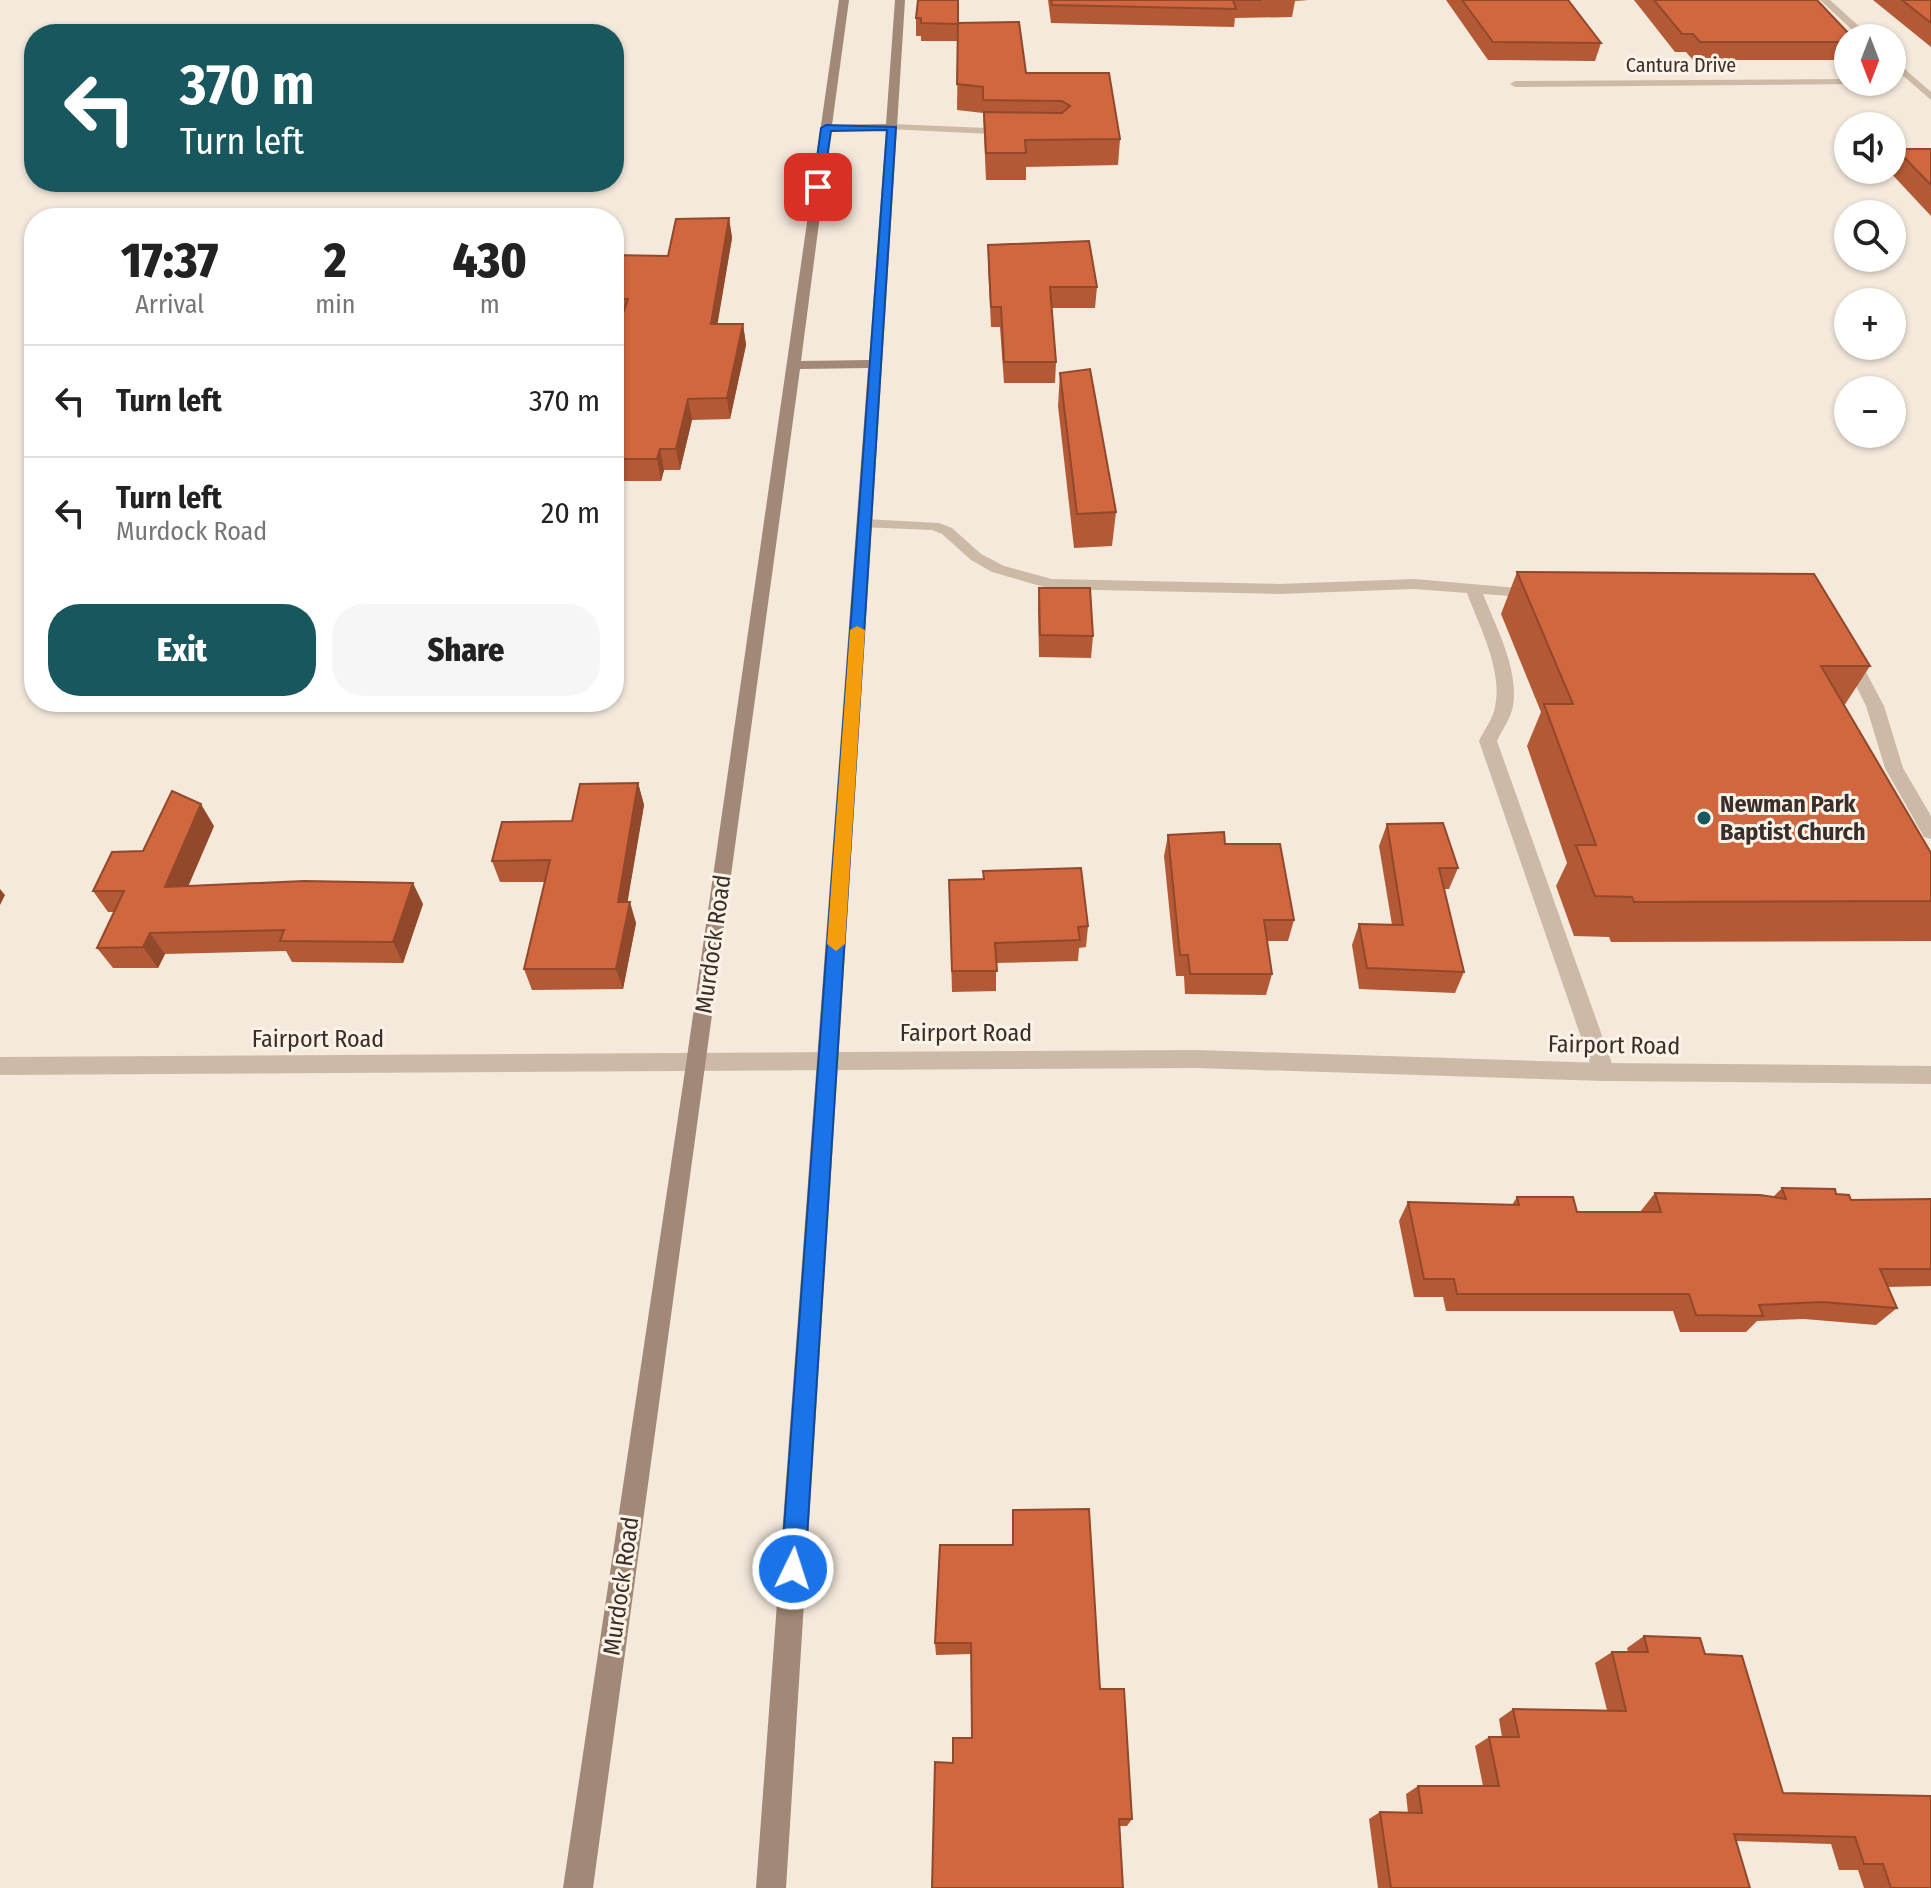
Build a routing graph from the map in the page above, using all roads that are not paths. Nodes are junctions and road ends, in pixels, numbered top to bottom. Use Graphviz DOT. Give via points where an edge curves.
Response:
graph roads {
  1 [pos="844,0"];
  2 [pos="900,0"];
  3 [pos="1825,0"];
  4 [pos="1852,24"];
  5 [pos="1906,74"];
  6 [pos="1906,81"];
  7 [pos="1914,81"];
  8 [pos="1834,82"];
  9 [pos="1515,84"];
  10 [pos="1931,97"];
  11 [pos="892,127"];
  12 [pos="826,128"];
  13 [pos="1029,132"];
  14 [pos="875,364"];
  15 [pos="793,365"];
  16 [pos="864,524"];
  17 [pos="1474,591"];
  18 [pos="1551,593"];
  19 [pos="1839,638"];
  20 [pos="1931,832"];
  21 [pos="828,1059"];
  22 [pos="697,1064"];
  23 [pos="0,1066"];
  24 [pos="1604,1072"];
  25 [pos="1931,1075"];
  26 [pos="578,1888"];
  27 [pos="771,1888"];
  1 -- 12 [label="main road, Murdock Road"];
  2 -- 11 [label="main road"];
  3 -- 4 [label="street"];
  5 -- 7 [label="street"];
  6 -- 7 [label="street"];
  7 -- 10 [label="street"];
  8 -- 9 [label="street, Cantura Drive"];
  11 -- 12 [label="main road"];
  11 -- 13 [label="street"];
  11 -- 14 [label="main road"];
  12 -- 15 [label="main road, Murdock Road"];
  14 -- 15 [label="main road"];
  14 -- 16 [label="main road"];
  15 -- 22 [label="main road, Murdock Road"];
  16 -- 17 [label="street" via="934,526 998,569 1051,584 1279,589 1414,584"];
  16 -- 21 [label="main road"];
  17 -- 18 [label="street"];
  17 -- 24 [label="street" via="1503,690 1504,706 1488,741"];
  19 -- 20 [label="street" via="1875,706 1894,768"];
  21 -- 22 [label="street, Fairport Road"];
  21 -- 24 [label="street, Fairport Road" via="1197,1059"];
  21 -- 27 [label="main road"];
  22 -- 23 [label="street, Fairport Road"];
  22 -- 26 [label="main road, Murdock Road"];
  24 -- 25 [label="street, Fairport Road"];
}
